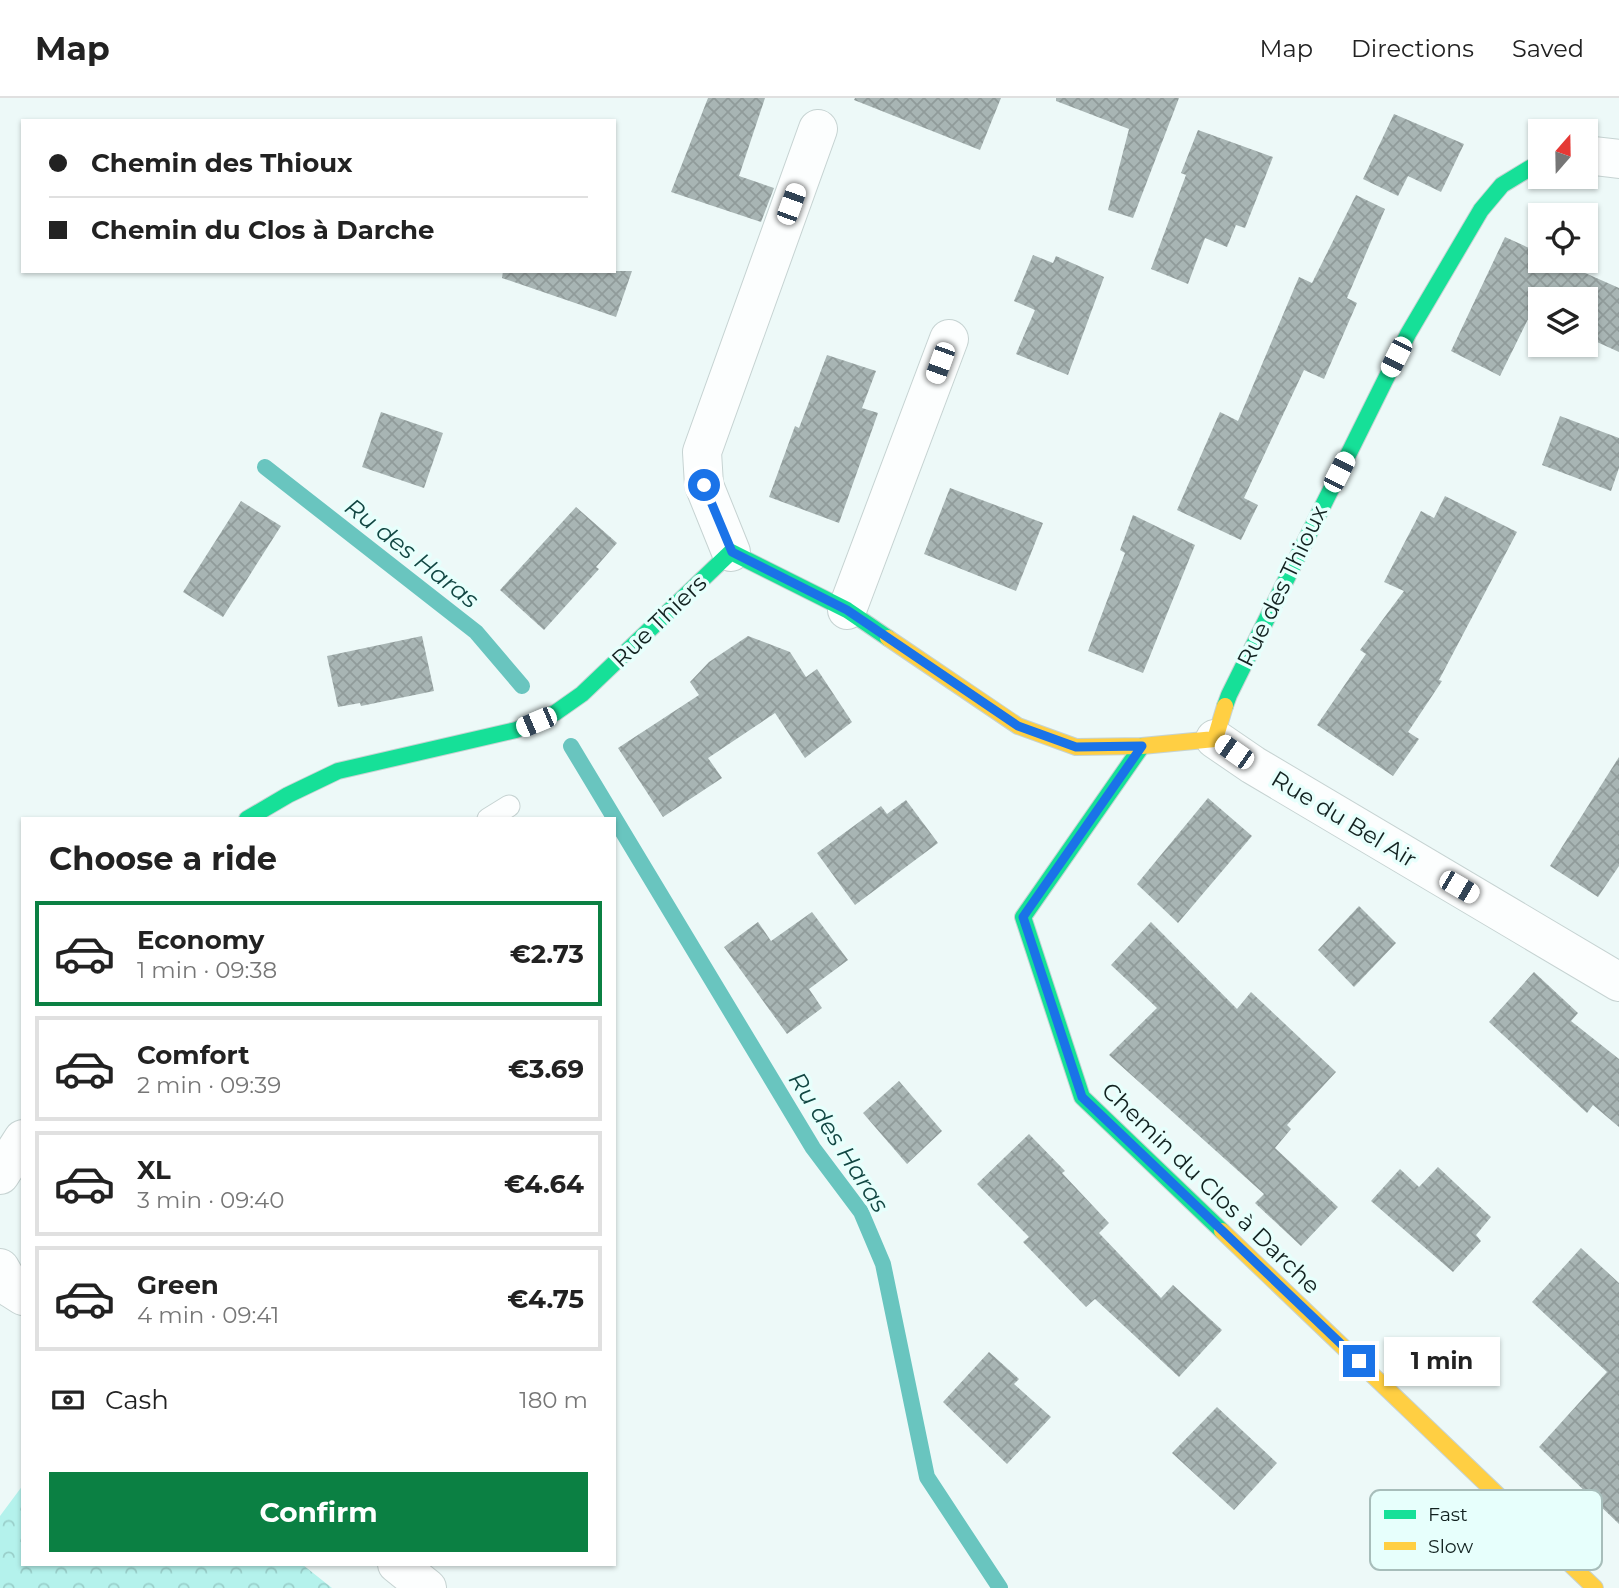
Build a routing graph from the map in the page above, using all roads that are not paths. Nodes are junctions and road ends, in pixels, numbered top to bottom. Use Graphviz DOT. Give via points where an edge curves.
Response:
graph roads {
  1 [pos="818,129"];
  2 [pos="1598,156"];
  3 [pos="1619,159"];
  4 [pos="1528,170"];
  5 [pos="949,338"];
  6 [pos="732,552"];
  7 [pos="847,610"];
  8 [pos="1215,739"];
  9 [pos="1142,746"];
  10 [pos="509,806"];
  11 [pos="250,817"];
  12 [pos="491,817"];
  13 [pos="1619,982"];
  14 [pos="21,1142"];
  15 [pos="0,1175"];
  16 [pos="0,1268"];
  17 [pos="21,1295"];
  18 [pos="1493,1490"];
  19 [pos="400,1566"];
  20 [pos="1576,1570"];
  21 [pos="427,1588"];
  22 [pos="1595,1588"];
  1 -- 6 [label="street" via="702,452 704,485"];
  2 -- 3 [label="street"];
  4 -- 8 [label="street, Rue des Thioux" via="1502,185 1480,210 1408,334 1228,695"];
  5 -- 7 [label="street"];
  6 -- 7 [label="street"];
  6 -- 11 [label="street, Rue Thiers" via="583,694 555,713 516,730 338,771"];
  7 -- 9 [label="street" via="1018,726 1076,747"];
  8 -- 9 [label="street"];
  8 -- 13 [label="street, Rue du Bel Air"];
  9 -- 18 [label="street, Chemin du Clos à Darche" via="1023,917 1082,1097"];
  10 -- 12 [label="lane"];
  14 -- 15 [label="street"];
  16 -- 17 [label="street" via="12,1289"];
  19 -- 21 [label="street"];
  20 -- 22 [label="street, Chemin du Clos à Darche"];
}
